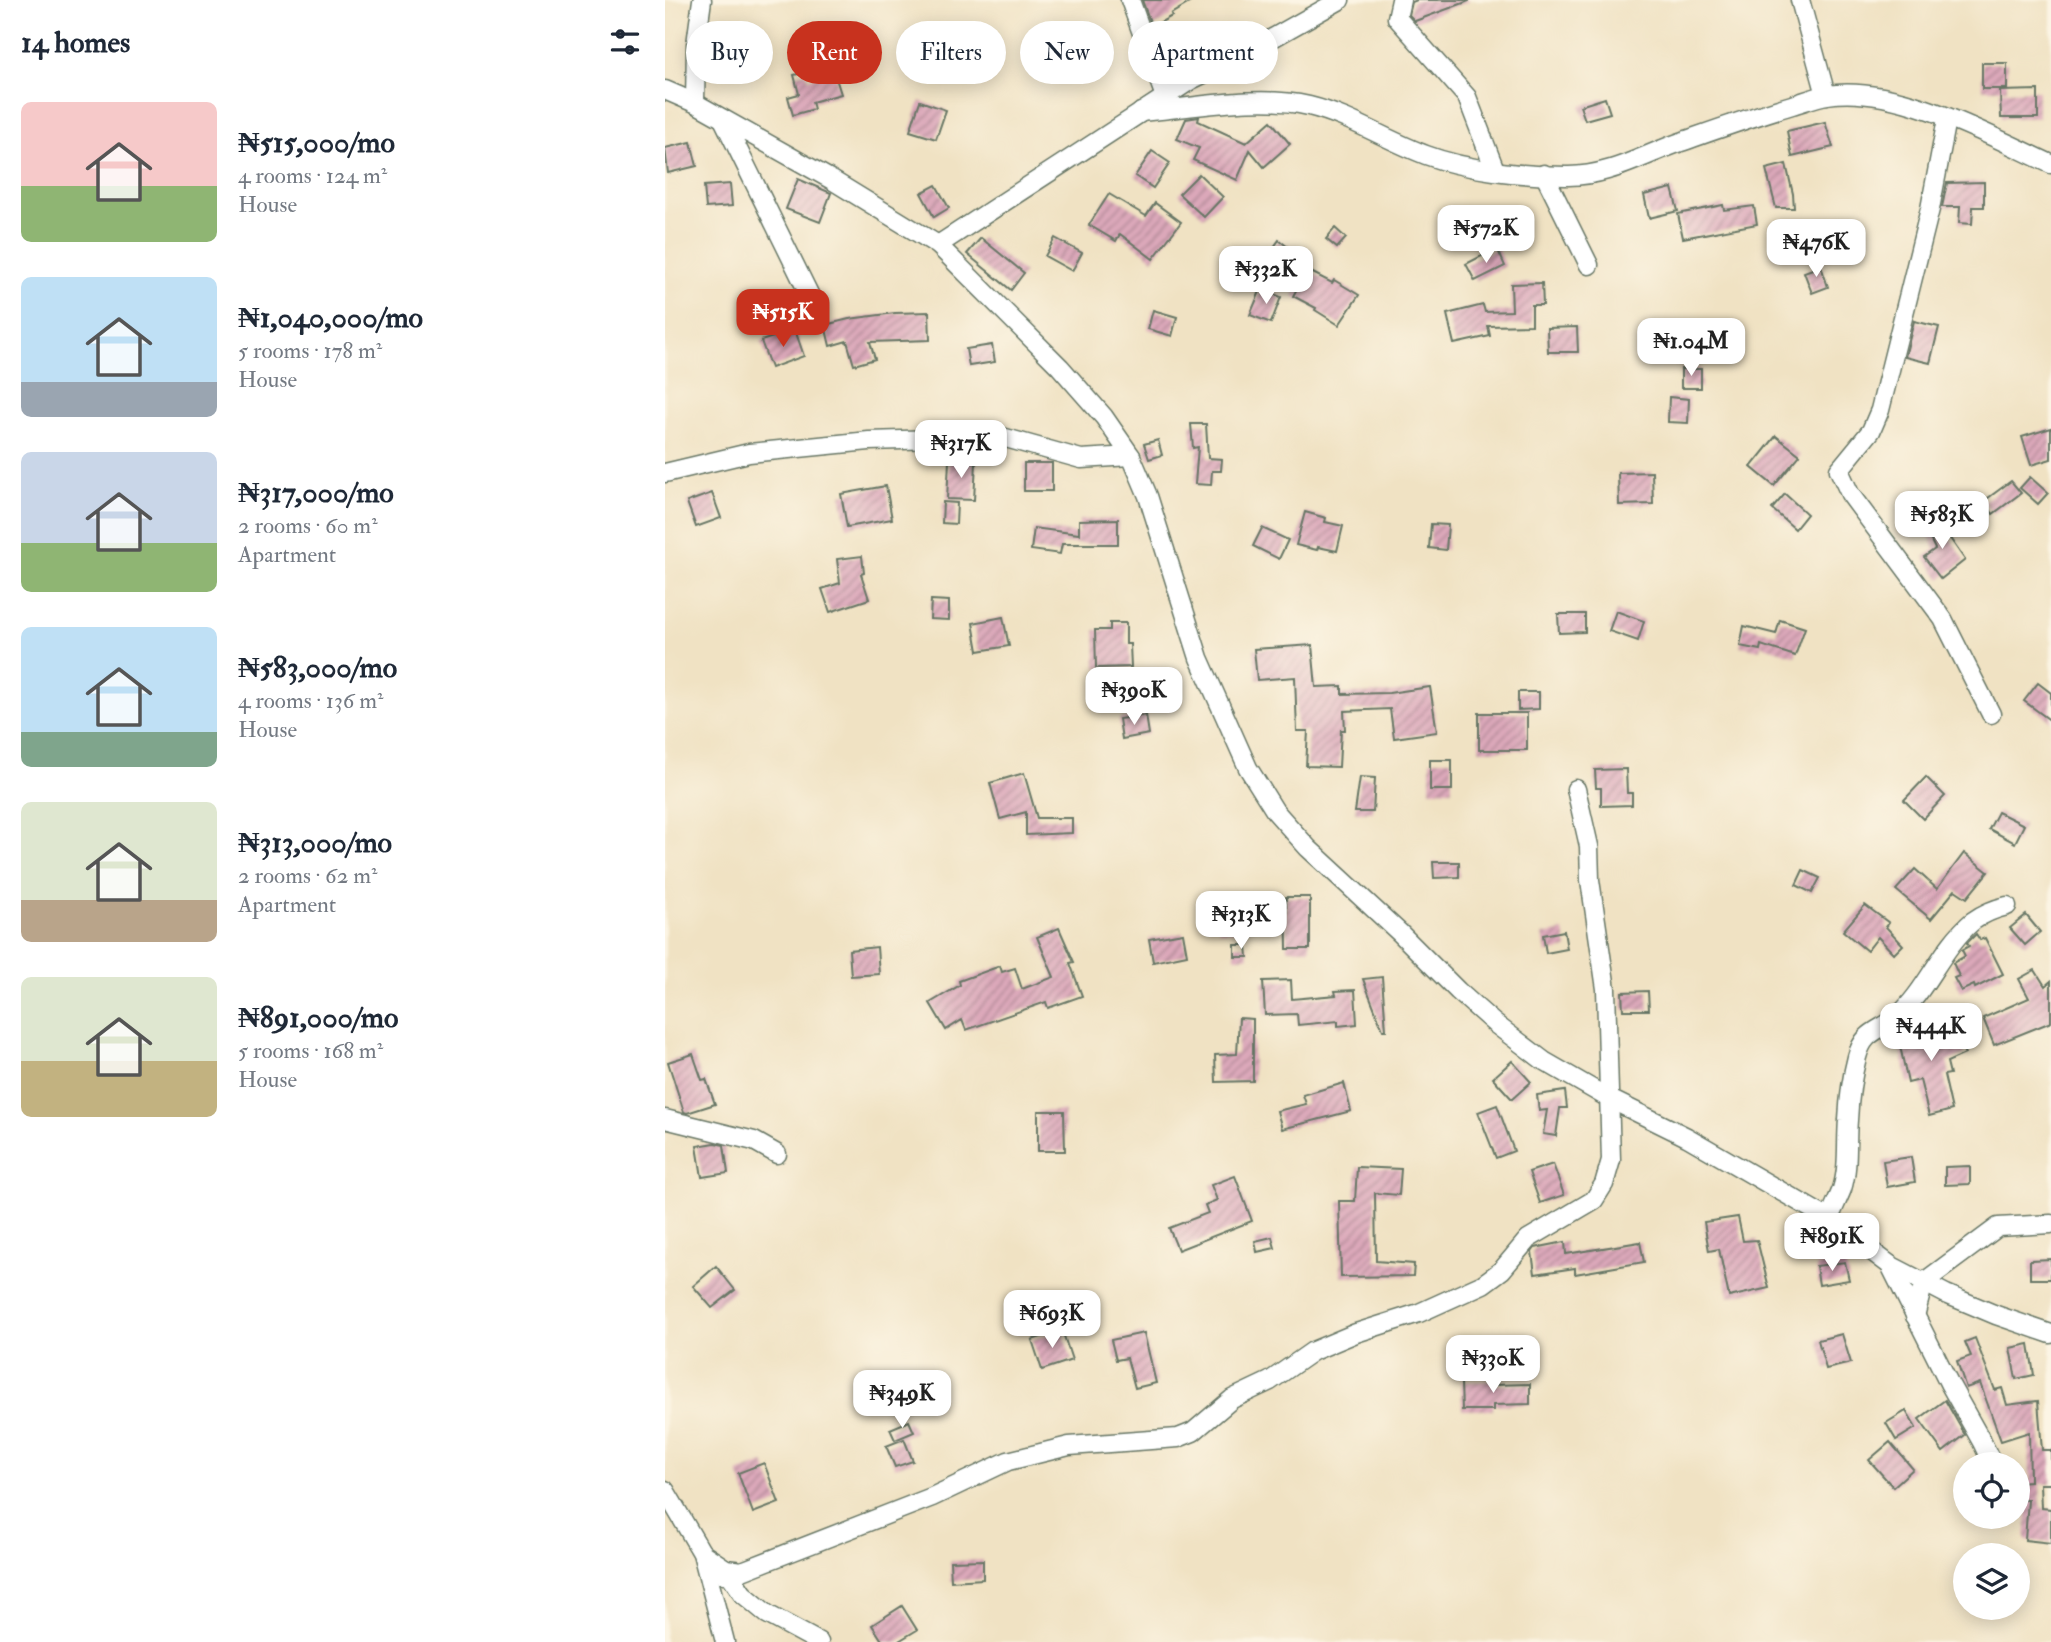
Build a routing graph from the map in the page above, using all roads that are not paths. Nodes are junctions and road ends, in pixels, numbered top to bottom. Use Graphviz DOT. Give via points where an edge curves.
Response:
graph roads {
  1 [pos="702,0"];
  2 [pos="1130,0"];
  3 [pos="1340,0"];
  4 [pos="1401,0"];
  5 [pos="1800,0"];
  6 [pos="665,90"];
  7 [pos="1826,95"];
  8 [pos="1165,97"];
  9 [pos="695,103"];
  10 [pos="1141,113"];
  11 [pos="1947,118"];
  12 [pos="723,119"];
  13 [pos="2051,164"];
  14 [pos="1495,170"];
  15 [pos="1544,174"];
  16 [pos="938,245"];
  17 [pos="1589,265"];
  18 [pos="810,296"];
  19 [pos="1131,456"];
  20 [pos="665,473"];
  21 [pos="1991,714"];
  22 [pos="1576,789"];
  23 [pos="2007,906"];
  24 [pos="1610,1099"];
  25 [pos="665,1119"];
  26 [pos="777,1154"];
  27 [pos="1829,1219"];
  28 [pos="2051,1224"];
  29 [pos="1890,1265"];
  30 [pos="1924,1282"];
  31 [pos="1915,1316"];
  32 [pos="2051,1334"];
  33 [pos="1986,1452"];
  34 [pos="665,1490"];
  35 [pos="702,1553"];
  36 [pos="726,1569"];
  37 [pos="712,1592"];
  38 [pos="725,1642"];
  39 [pos="818,1642"];
  1 -- 9 [label="street"];
  2 -- 8 [label="street"];
  3 -- 8 [label="street"];
  4 -- 14 [label="street" via="1397,18 1467,97"];
  5 -- 7 [label="street"];
  6 -- 9 [label="street"];
  7 -- 11 [label="street" via="1889,97"];
  7 -- 15 [label="street" via="1596,174"];
  8 -- 10 [label="street"];
  9 -- 12 [label="street"];
  10 -- 14 [label="street" via="1265,100 1309,106 1426,155 1472,169"];
  10 -- 16 [label="street"];
  11 -- 13 [label="street"];
  11 -- 21 [label="street" via="1930,209 1880,410 1871,431 1839,470 1850,494 1943,619"];
  12 -- 16 [label="street"];
  12 -- 18 [label="street"];
  14 -- 15 [label="street"];
  15 -- 17 [label="street"];
  16 -- 19 [label="street" via="1060,367"];
  19 -- 20 [label="street" via="1081,459 1002,437 869,440 748,453"];
  19 -- 24 [label="street" via="1199,658 1248,768 1275,811 1308,848 1494,1023 1544,1061"];
  22 -- 24 [label="street" via="1589,846 1606,989"];
  23 -- 27 [label="street" via="1989,911 1954,939 1917,996 1896,1018 1862,1041 1848,1117 1842,1188"];
  24 -- 27 [label="street" via="1687,1137"];
  24 -- 36 [label="street" via="1611,1160 1594,1200 1528,1239 1502,1270 1483,1284 1419,1313 1313,1350 1178,1438 1069,1446 1008,1461 932,1497 764,1564 742,1571"];
  25 -- 26 [label="street" via="754,1142"];
  27 -- 29 [label="street"];
  28 -- 30 [label="street" via="1998,1227"];
  29 -- 30 [label="street"];
  29 -- 31 [label="street"];
  30 -- 31 [label="street"];
  30 -- 32 [label="street"];
  31 -- 33 [label="street"];
  34 -- 35 [label="street"];
  35 -- 36 [label="street"];
  35 -- 37 [label="street"];
  36 -- 37 [label="street"];
  36 -- 39 [label="street" via="743,1594 759,1607"];
  37 -- 38 [label="street"];
}
